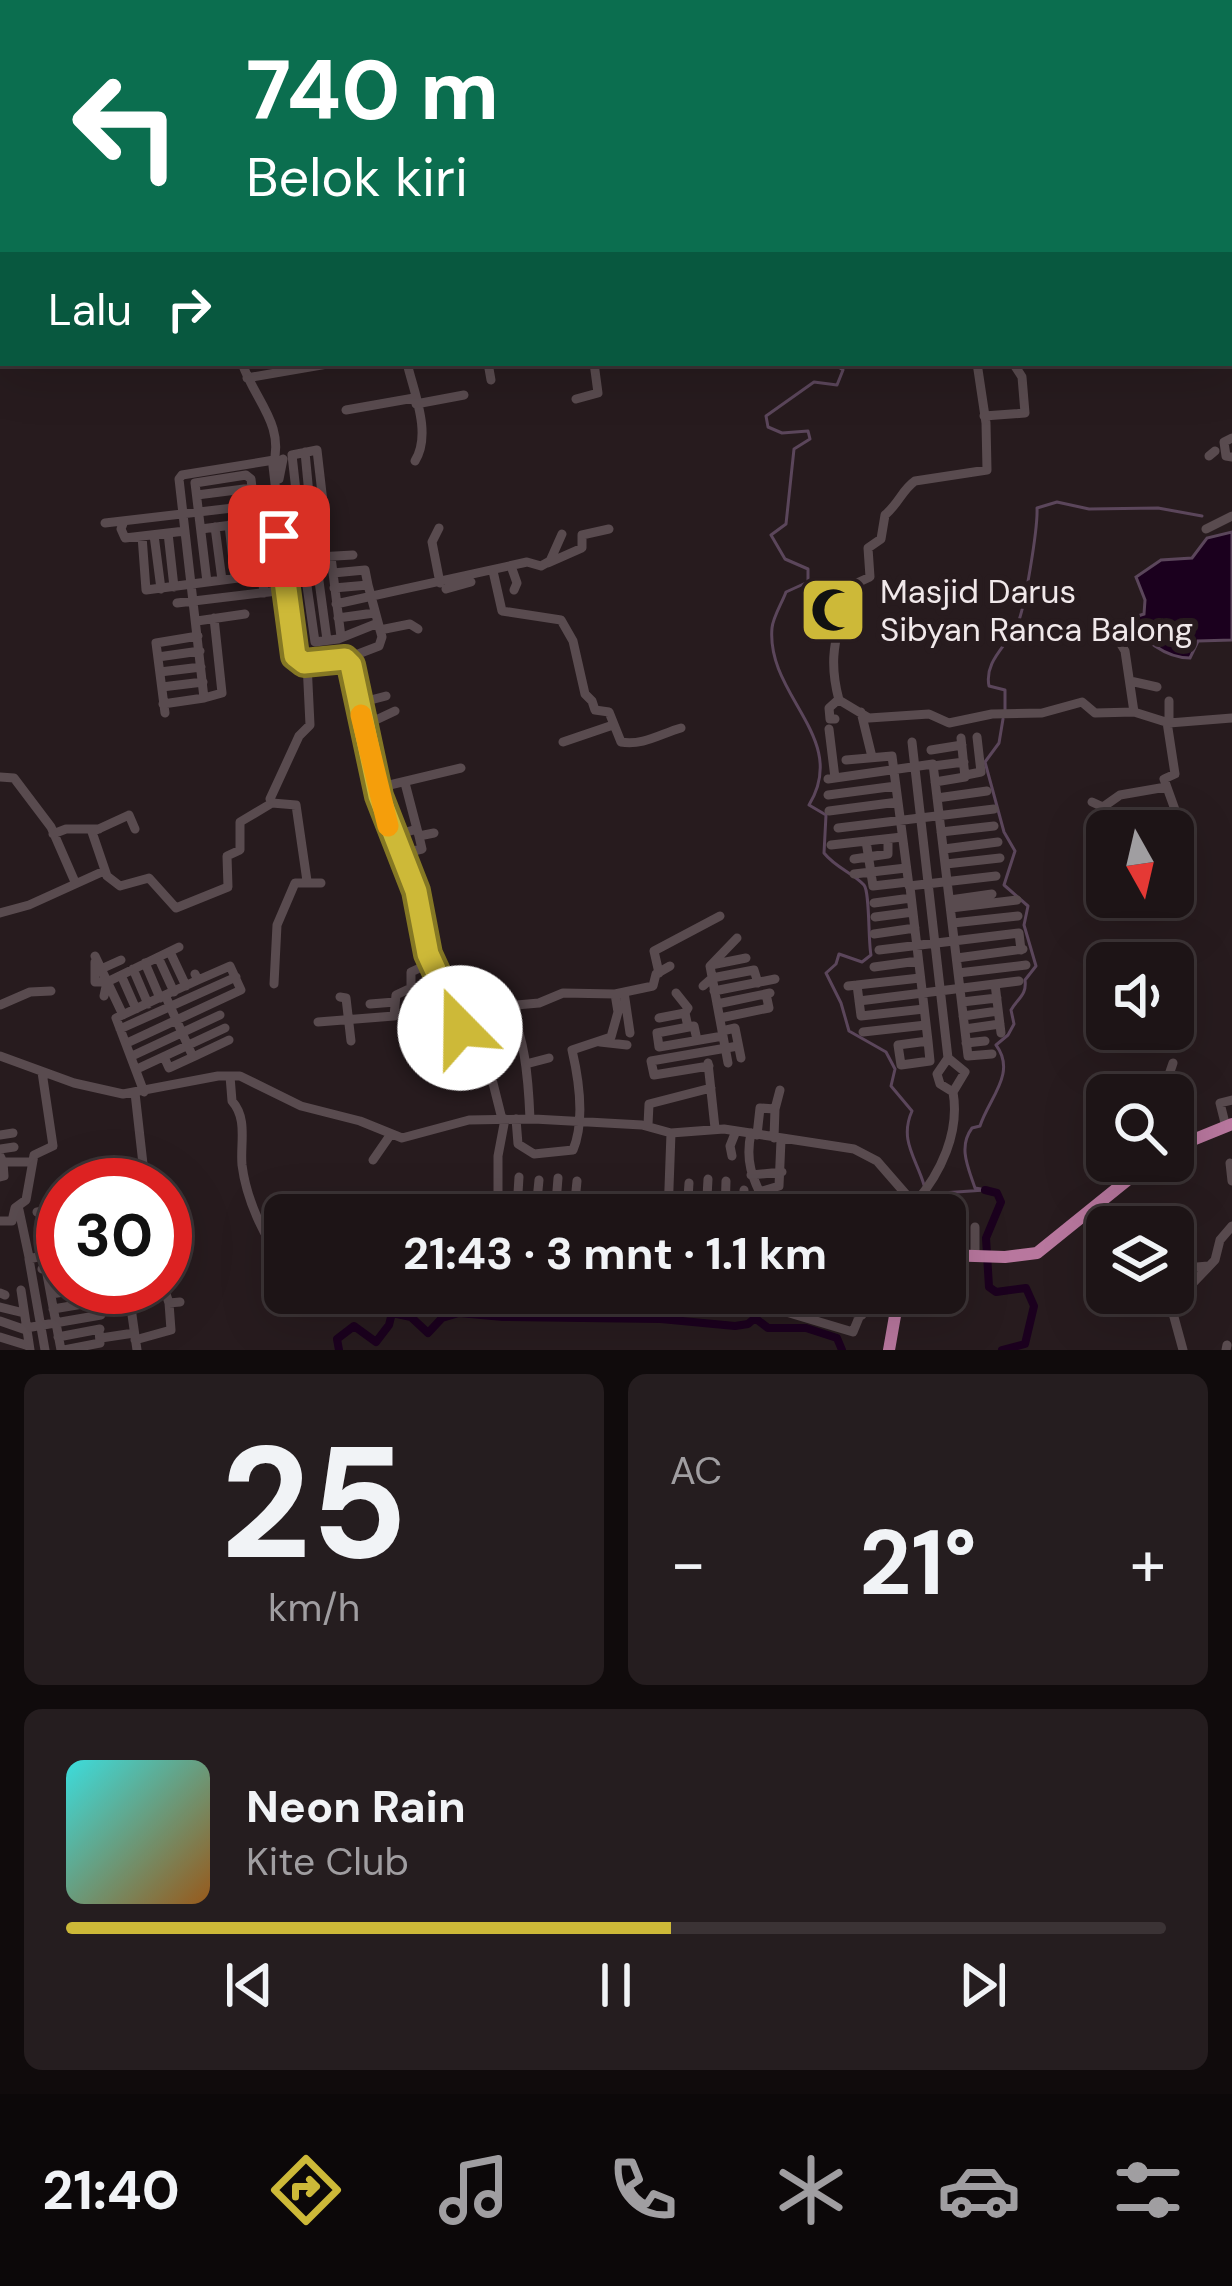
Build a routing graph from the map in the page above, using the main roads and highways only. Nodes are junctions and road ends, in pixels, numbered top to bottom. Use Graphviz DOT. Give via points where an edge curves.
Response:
graph roads {
  1 [pos="1229,1126"];
  2 [pos="1194,1138"];
  3 [pos="1126,1182"];
  4 [pos="966,1255"];
  5 [pos="892,1314"];
  6 [pos="889,1350"];
  1 -- 2 [label="main road"];
  3 -- 4 [label="main road" via="1043,1250"];
  5 -- 6 [label="main road"];
}
